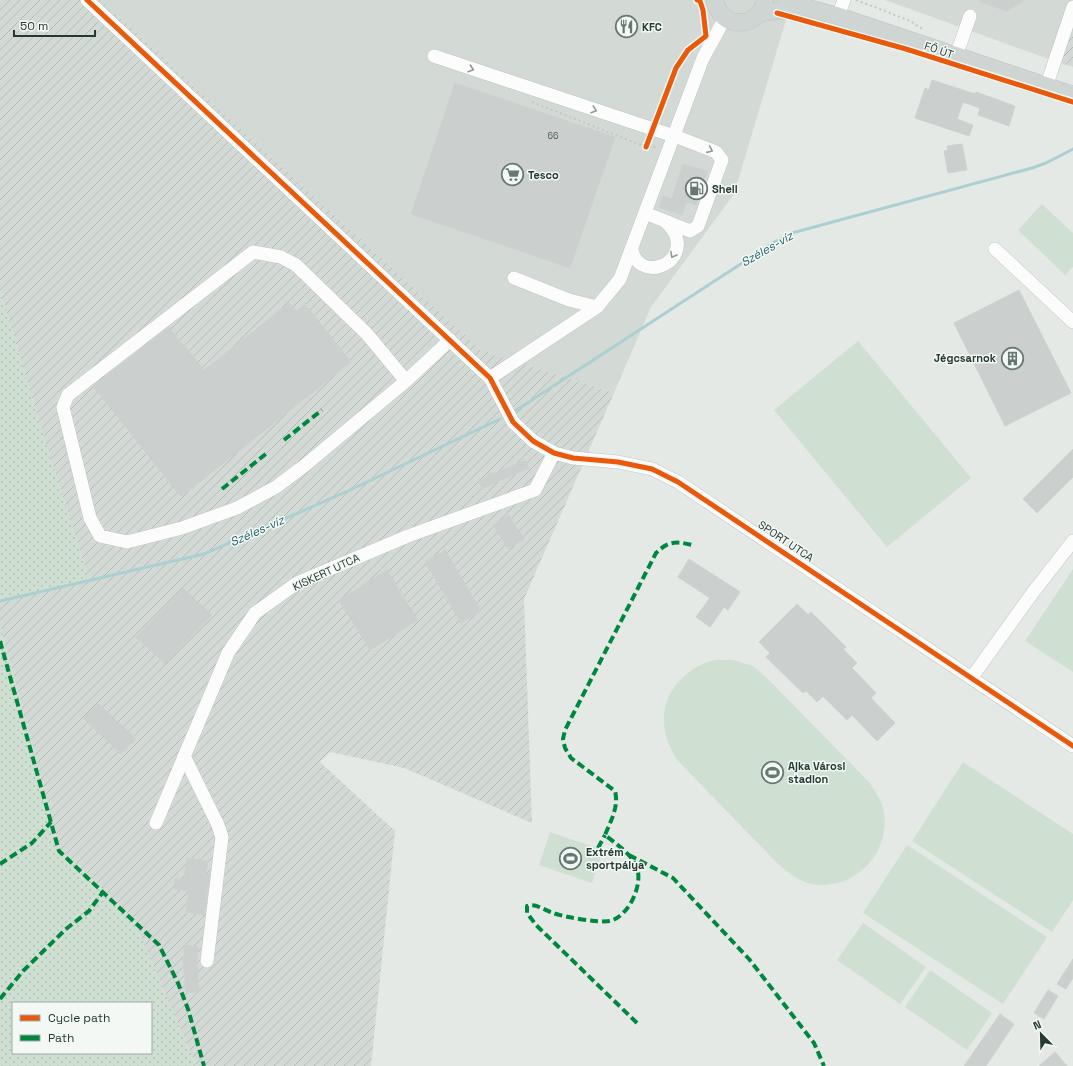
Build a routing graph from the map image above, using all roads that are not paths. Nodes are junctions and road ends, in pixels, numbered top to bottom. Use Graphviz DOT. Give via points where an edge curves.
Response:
graph roads {
  1 [pos="87,0"];
  2 [pos="715,0"];
  3 [pos="786,0"];
  4 [pos="844,0"];
  5 [pos="762,6"];
  6 [pos="804,7"];
  7 [pos="1073,7"];
  8 [pos="838,16"];
  9 [pos="970,16"];
  10 [pos="725,18"];
  11 [pos="434,56"];
  12 [pos="956,56"];
  13 [pos="1046,86"];
  14 [pos="1073,95"];
  15 [pos="672,142"];
  16 [pos="645,213"];
  17 [pos="665,221"];
  18 [pos="995,249"];
  19 [pos="632,250"];
  20 [pos="514,278"];
  21 [pos="597,307"];
  22 [pos="1073,322"];
  23 [pos="450,340"];
  24 [pos="490,378"];
  25 [pos="406,381"];
  26 [pos="554,453"];
  27 [pos="1073,541"];
  28 [pos="972,677"];
  29 [pos="1073,746"];
  30 [pos="184,756"];
  31 [pos="156,823"];
  32 [pos="207,962"];
  1 -- 23 [label="street"];
  2 -- 10 [label="main road" via="718,10"];
  3 -- 6 [label="main road, FŐ ÚT"];
  4 -- 8 [label="street"];
  5 -- 6 [label="main road, FŐ ÚT"];
  5 -- 10 [label="main road, FŐ ÚT" via="751,20 746,22 732,22"];
  6 -- 8 [label="main road, FŐ ÚT"];
  7 -- 13 [label="street"];
  8 -- 12 [label="main road, FŐ ÚT"];
  9 -- 12 [label="street"];
  10 -- 15 [label="street" via="703,58"];
  11 -- 15 [label="street, one-way" via="652,129"];
  12 -- 13 [label="main road, FŐ ÚT"];
  13 -- 14 [label="main road, FŐ ÚT"];
  15 -- 16 [label="street"];
  15 -- 17 [label="street, one-way" via="716,152 722,160 698,226 690,231"];
  16 -- 17 [label="street"];
  16 -- 19 [label="street"];
  17 -- 19 [label="street, one-way" via="676,236 677,245 674,255 667,264 649,268 633,256"];
  18 -- 22 [label="street"];
  19 -- 21 [label="street" via="620,279"];
  20 -- 21 [label="street" via="569,300"];
  21 -- 24 [label="street"];
  23 -- 24 [label="street"];
  23 -- 25 [label="street"];
  24 -- 26 [label="street, SPORT UTCA" via="513,422 533,441"];
  25 -- 25 [label="street" via="367,334 296,265 281,257 253,252 68,395 63,407 90,518 100,536 127,542 182,528 237,508 276,488"];
  26 -- 28 [label="street, SPORT UTCA" via="652,469 678,482"];
  26 -- 30 [label="street, KISKERT UTCA" via="535,490 408,536 297,583 255,612 228,653"];
  27 -- 28 [label="street"];
  28 -- 29 [label="street, SPORT UTCA"];
  30 -- 31 [label="street, KISKERT UTCA"];
  30 -- 32 [label="street" via="222,837"];
}
